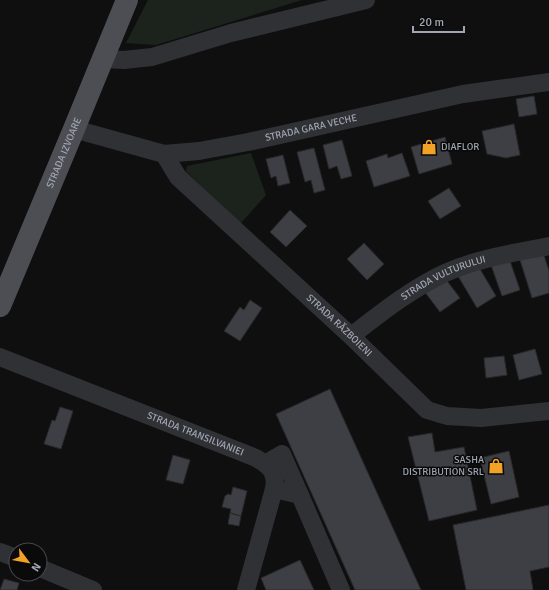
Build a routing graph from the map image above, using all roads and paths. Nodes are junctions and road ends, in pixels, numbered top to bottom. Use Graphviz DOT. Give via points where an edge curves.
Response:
graph roads {
  1 [pos="127,0"];
  2 [pos="366,0"];
  3 [pos="103,59"];
  4 [pos="549,82"];
  5 [pos="74,129"];
  6 [pos="164,154"];
  7 [pos="549,246"];
  8 [pos="0,306"];
  9 [pos="351,336"];
  10 [pos="0,357"];
  11 [pos="549,412"];
  12 [pos="265,464"];
  13 [pos="274,490"];
  14 [pos="300,495"];
  15 [pos="48,571"];
  16 [pos="93,590"];
  17 [pos="246,590"];
  18 [pos="342,590"];
  1 -- 3 [label="main road, STRADA IZVOARE"];
  2 -- 3 [label="street" via="231,33 152,58"];
  3 -- 5 [label="main road, STRADA IZVOARE"];
  4 -- 6 [label="street, STRADA GARA VECHE" via="463,94 248,142"];
  5 -- 6 [label="street, STRADA GARA VECHE"];
  5 -- 8 [label="main road, STRADA IZVOARE"];
  6 -- 9 [label="street, STRADA RĂZBOIENI" via="178,177"];
  7 -- 9 [label="street, STRADA VULTURULUI" via="503,255 446,273 387,308"];
  9 -- 11 [label="street, STRADA RĂZBOIENI" via="427,410 447,416 482,418"];
  10 -- 12 [label="street, STRADA TRANSILVANIEI" via="256,458"];
  12 -- 13 [label="street" via="272,471"];
  12 -- 14 [label="street" via="282,454"];
  13 -- 14 [label="street"];
  13 -- 17 [label="street"];
  14 -- 18 [label="street"];
  15 -- 16 [label="street"];
}
